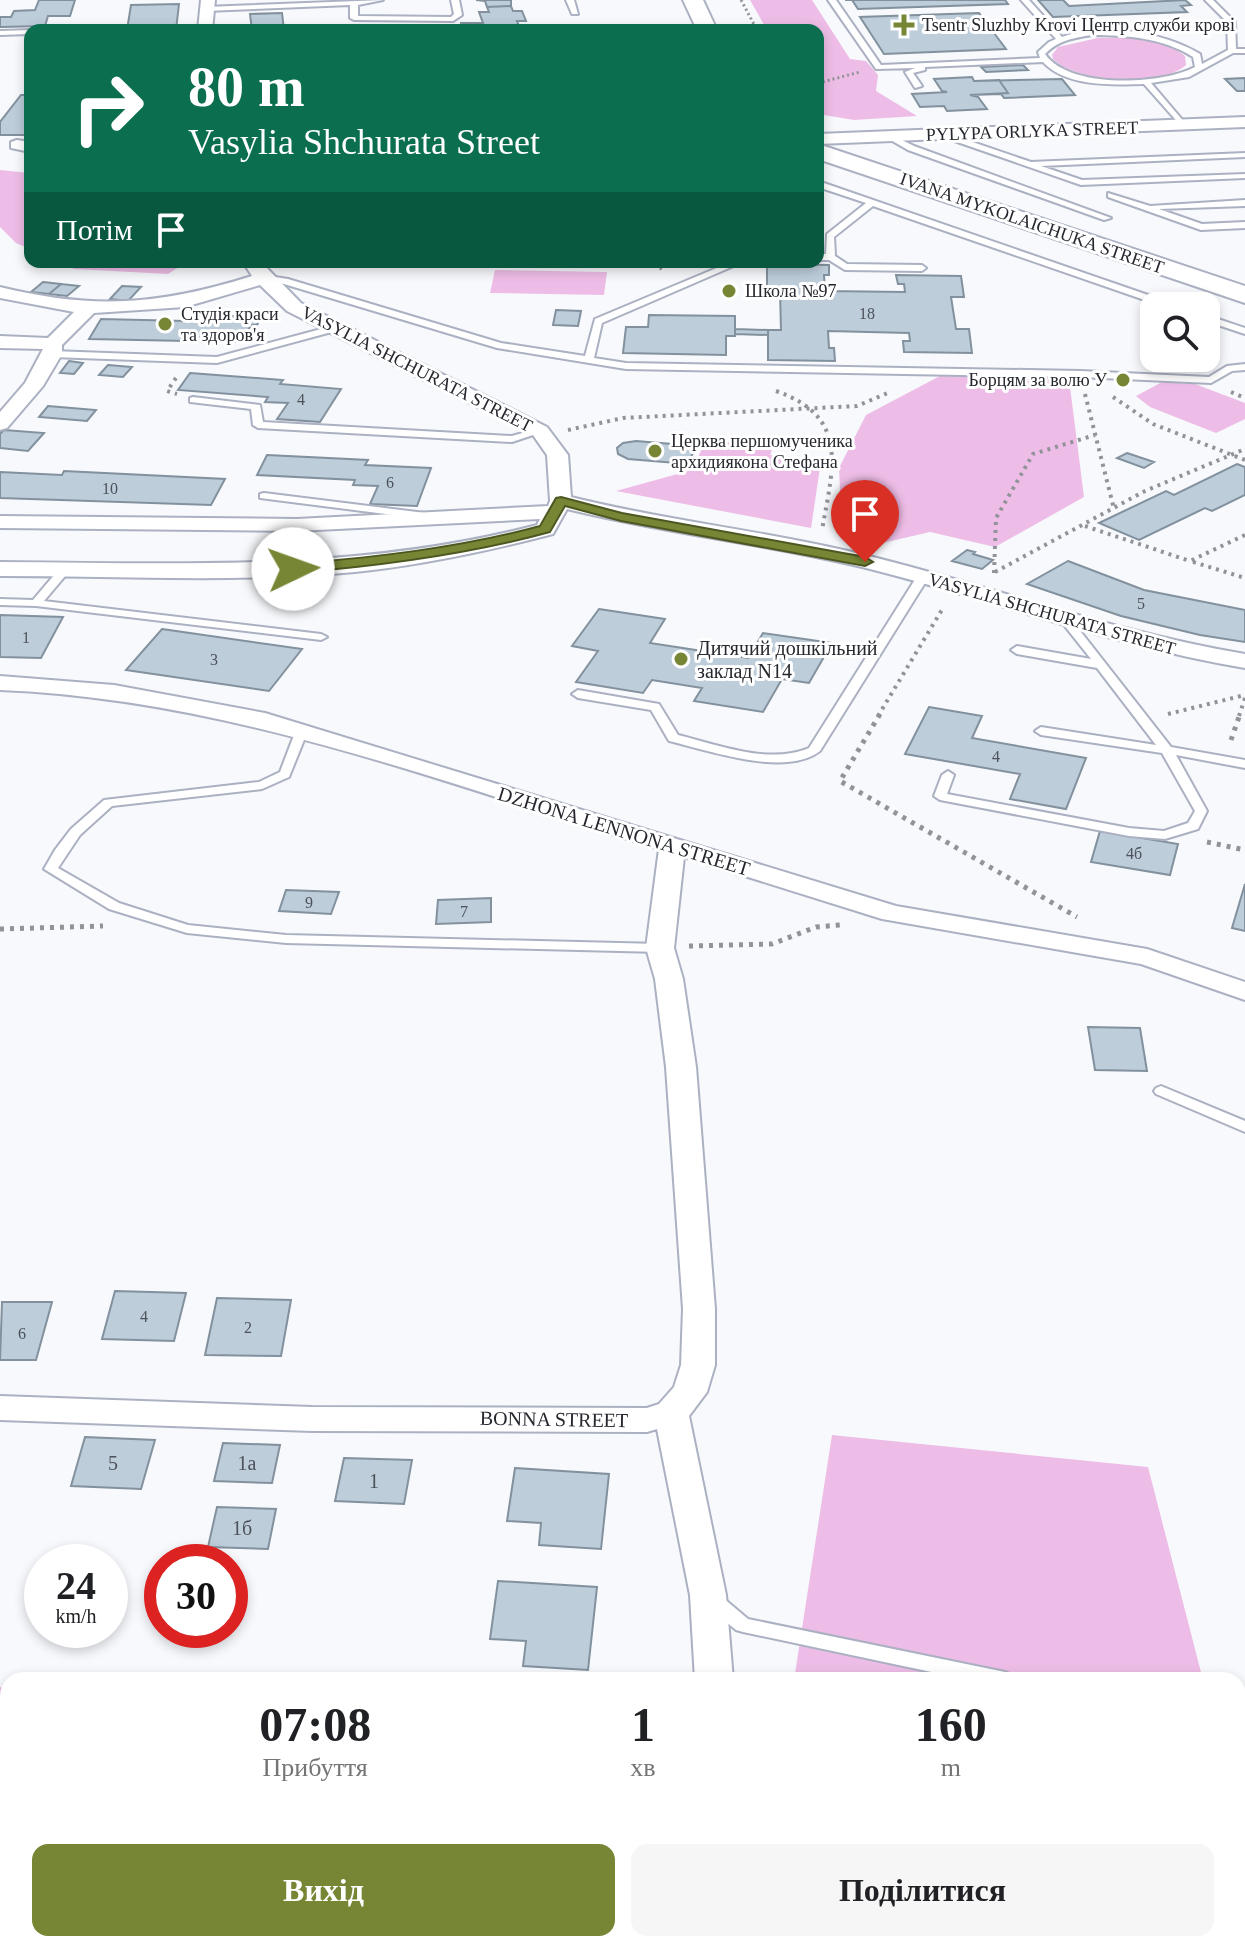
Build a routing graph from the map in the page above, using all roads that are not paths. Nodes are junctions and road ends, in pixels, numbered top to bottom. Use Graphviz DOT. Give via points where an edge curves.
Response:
graph roads {
  1 [pos="379,0"];
  2 [pos="455,0"];
  3 [pos="570,0"];
  4 [pos="693,0"];
  5 [pos="832,0"];
  6 [pos="1025,0"];
  7 [pos="1209,0"];
  8 [pos="354,3"];
  9 [pos="207,5"];
  10 [pos="575,12"];
  11 [pos="704,24"];
  12 [pos="24,32"];
  13 [pos="0,33"];
  14 [pos="1061,40"];
  15 [pos="1232,51"];
  16 [pos="1245,51"];
  17 [pos="1042,60"];
  18 [pos="974,63"];
  19 [pos="1198,66"];
  20 [pos="1146,82"];
  21 [pos="918,86"];
  22 [pos="1245,122"];
  23 [pos="1182,125"];
  24 [pos="943,134"];
  25 [pos="892,137"];
  26 [pos="824,139"];
  27 [pos="824,153"];
  28 [pos="1245,155"];
  29 [pos="1027,164"];
  30 [pos="1245,176"];
  31 [pos="824,186"];
  32 [pos="1111,195"];
  33 [pos="872,203"];
  34 [pos="1245,203"];
  35 [pos="1146,208"];
  36 [pos="1107,218"];
  37 [pos="1245,225"];
  38 [pos="824,257"];
  39 [pos="831,257"];
  40 [pos="725,268"];
  41 [pos="866,268"];
  42 [pos="922,268"];
  43 [pos="258,270"];
  44 [pos="869,280"];
  45 [pos="0,292"];
  46 [pos="1140,295"];
  47 [pos="1245,295"];
  48 [pos="89,307"];
  49 [pos="1220,323"];
  50 [pos="336,328"];
  51 [pos="1245,331"];
  52 [pos="0,342"];
  53 [pos="52,349"];
  54 [pos="589,360"];
  55 [pos="1245,367"];
  56 [pos="193,400"];
  57 [pos="3,416"];
  58 [pos="550,432"];
  59 [pos="264,496"];
  60 [pos="558,506"];
  61 [pos="442,518"];
  62 [pos="0,522"];
  63 [pos="0,569"];
  64 [pos="65,569"];
  65 [pos="922,578"];
  66 [pos="0,602"];
  67 [pos="36,603"];
  68 [pos="1066,620"];
  69 [pos="321,637"];
  70 [pos="1017,650"];
  71 [pos="1245,661"];
  72 [pos="1102,665"];
  73 [pos="0,683"];
  74 [pos="578,694"];
  75 [pos="302,730"];
  76 [pos="1041,731"];
  77 [pos="1167,750"];
  78 [pos="1245,764"];
  79 [pos="948,775"];
  80 [pos="672,846"];
  81 [pos="660,948"];
  82 [pos="1245,992"];
  83 [pos="1161,1091"];
  84 [pos="1245,1127"];
  85 [pos="0,1408"];
  86 [pos="671,1413"];
  87 [pos="708,1595"];
  88 [pos="713,1672"];
  89 [pos="967,1672"];
  1 -- 8 [label="lane"];
  2 -- 8 [label="lane" via="458,15 453,19 412,21 354,18"];
  3 -- 10 [label="lane"];
  4 -- 11 [label="street"];
  5 -- 18 [label="lane" via="879,67"];
  6 -- 14 [label="lane"];
  7 -- 15 [label="lane" via="1231,22"];
  8 -- 9 [label="lane"];
  12 -- 13 [label="lane"];
  14 -- 17 [label="lane" via="1043,50"];
  14 -- 19 [label="lane" via="1111,34 1158,39 1192,51"];
  15 -- 16 [label="lane"];
  15 -- 19 [label="lane"];
  17 -- 18 [label="lane"];
  17 -- 20 [label="lane" via="1080,77"];
  18 -- 21 [label="lane" via="912,70 909,75"];
  19 -- 20 [label="lane" via="1186,75"];
  20 -- 23 [label="lane"];
  22 -- 23 [label="street, PYLYPA ORLYKA STREET"];
  23 -- 24 [label="street, PYLYPA ORLYKA STREET"];
  24 -- 25 [label="street, PYLYPA ORLYKA STREET"];
  24 -- 29 [label="lane"];
  25 -- 26 [label="street, PYLYPA ORLYKA STREET"];
  25 -- 36 [label="lane"];
  27 -- 47 [label="street, IVANA MYKOLAICHUKA STREET"];
  28 -- 29 [label="lane"];
  29 -- 30 [label="lane" via="1081,183"];
  31 -- 33 [label="lane"];
  32 -- 35 [label="lane"];
  33 -- 39 [label="lane" via="830,236"];
  33 -- 46 [label="lane"];
  34 -- 35 [label="lane"];
  35 -- 37 [label="lane" via="1201,227"];
  38 -- 39 [label="lane"];
  39 -- 41 [label="lane" via="845,267"];
  40 -- 54 [label="lane" via="598,321"];
  41 -- 42 [label="lane"];
  41 -- 44 [label="lane"];
  43 -- 48 [label="street" via="187,301"];
  43 -- 50 [label="street, VASYLIA SHCHURATA STREET" via="294,307"];
  43 -- 54 [label="lane" via="500,346"];
  45 -- 48 [label="street"];
  48 -- 53 [label="street"];
  49 -- 51 [label="lane"];
  50 -- 53 [label="lane" via="217,360"];
  50 -- 58 [label="street, VASYLIA SHCHURATA STREET"];
  52 -- 53 [label="street"];
  53 -- 57 [label="street" via="33,386"];
  54 -- 55 [label="lane" via="626,366 1211,380 1230,368"];
  56 -- 58 [label="lane" via="256,407 258,425 512,439"];
  58 -- 60 [label="street, VASYLIA SHCHURATA STREET" via="559,453"];
  59 -- 61 [label="lane"];
  60 -- 61 [label="street"];
  60 -- 64 [label="street" via="545,529 354,565 245,571"];
  60 -- 65 [label="street, VASYLIA SHCHURATA STREET" via="865,562"];
  61 -- 62 [label="street" via="297,525"];
  63 -- 64 [label="street"];
  64 -- 67 [label="lane"];
  65 -- 68 [label="street, VASYLIA SHCHURATA STREET"];
  65 -- 74 [label="lane" via="814,751 801,758 773,759 673,738 655,707"];
  66 -- 67 [label="lane"];
  67 -- 69 [label="lane"];
  68 -- 71 [label="street, VASYLIA SHCHURATA STREET"];
  68 -- 72 [label="lane"];
  70 -- 72 [label="lane"];
  72 -- 77 [label="lane"];
  73 -- 75 [label="street, DZHONA LENNONA STREET" via="78,687 223,710"];
  75 -- 80 [label="street, DZHONA LENNONA STREET"];
  75 -- 81 [label="lane" via="279,779 109,803 93,813 51,869 114,906 187,929 286,939"];
  76 -- 77 [label="lane"];
  77 -- 78 [label="lane"];
  77 -- 79 [label="lane" via="1201,811 1193,826 1165,835 940,796"];
  80 -- 81 [label="street"];
  80 -- 82 [label="street, DZHONA LENNONA STREET" via="892,913 1147,957"];
  81 -- 86 [label="street" via="681,1067 699,1309 698,1365 690,1392"];
  83 -- 84 [label="lane"];
  85 -- 86 [label="street, BONNA STREET" via="312,1419 647,1420"];
  86 -- 87 [label="street"];
  87 -- 88 [label="street"];
  87 -- 89 [label="lane" via="743,1625"];
}
